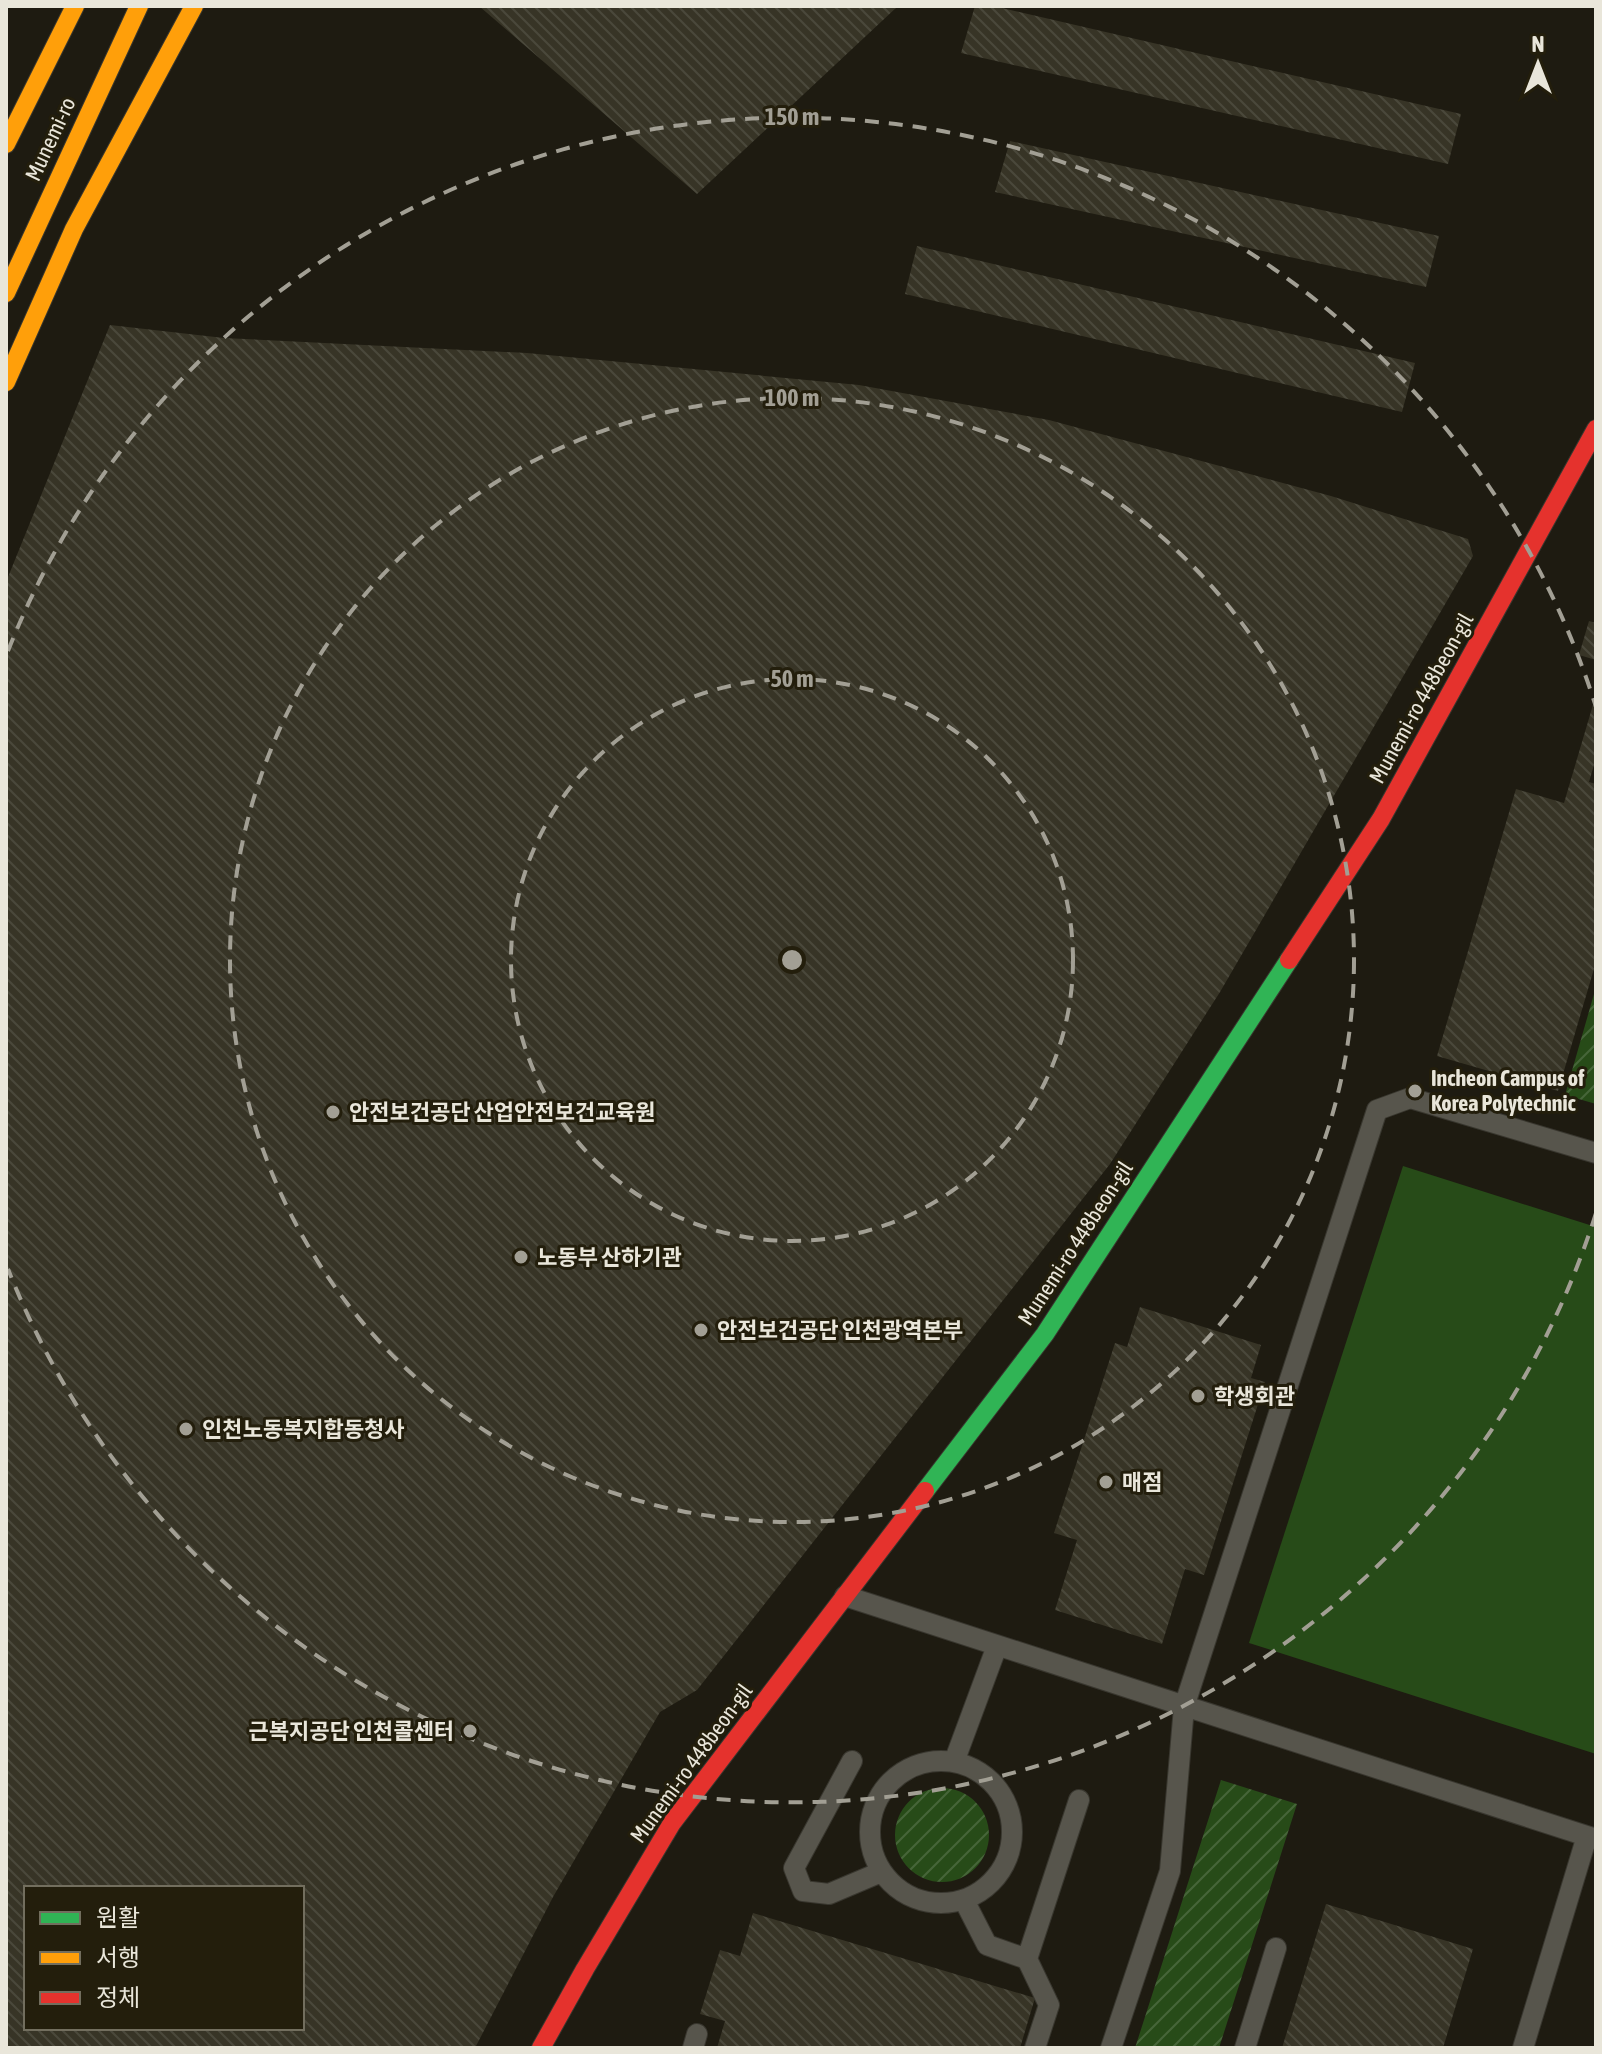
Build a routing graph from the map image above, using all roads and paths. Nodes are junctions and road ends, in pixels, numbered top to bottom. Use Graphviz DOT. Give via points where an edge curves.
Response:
graph roads {
  1 [pos="75,6"];
  2 [pos="139,6"];
  3 [pos="194,6"];
  4 [pos="6,144"];
  5 [pos="6,293"];
  6 [pos="6,382"];
  7 [pos="1596,429"];
  8 [pos="1596,1153"];
  9 [pos="845,1596"];
  10 [pos="997,1646"];
  11 [pos="1184,1707"];
  12 [pos="852,1761"];
  13 [pos="954,1762"];
  14 [pos="1079,1800"];
  15 [pos="1592,1837"];
  16 [pos="881,1872"];
  17 [pos="964,1900"];
  18 [pos="1276,1948"];
  19 [pos="1027,1959"];
  20 [pos="541,2048"];
  21 [pos="1035,2048"];
  22 [pos="1111,2048"];
  23 [pos="1245,2048"];
  24 [pos="1523,2048"];
  1 -- 4 [label="street, Munemi-ro"];
  2 -- 5 [label="street, Munemi-ro"];
  3 -- 6 [label="street" via="74,229"];
  7 -- 9 [label="street, Munemi-ro 448beon-gil" via="1381,819 1045,1334"];
  8 -- 11 [label="lane" via="1410,1098 1377,1110"];
  9 -- 10 [label="lane"];
  9 -- 20 [label="street, Munemi-ro 448beon-gil" via="672,1823"];
  10 -- 11 [label="lane"];
  10 -- 13 [label="lane"];
  11 -- 15 [label="lane"];
  11 -- 22 [label="lane" via="1170,1871"];
  12 -- 16 [label="lane" via="794,1868 803,1891 829,1894"];
  13 -- 16 [label="lane" via="908,1769 889,1783 870,1826 871,1850"];
  13 -- 17 [label="lane" via="977,1770 994,1785 1007,1805 1012,1828 1001,1872"];
  14 -- 19 [label="lane"];
  15 -- 24 [label="lane"];
  16 -- 17 [label="lane" via="918,1900"];
  17 -- 19 [label="lane" via="987,1945"];
  18 -- 23 [label="lane"];
  19 -- 21 [label="lane" via="1049,2005"];
}
